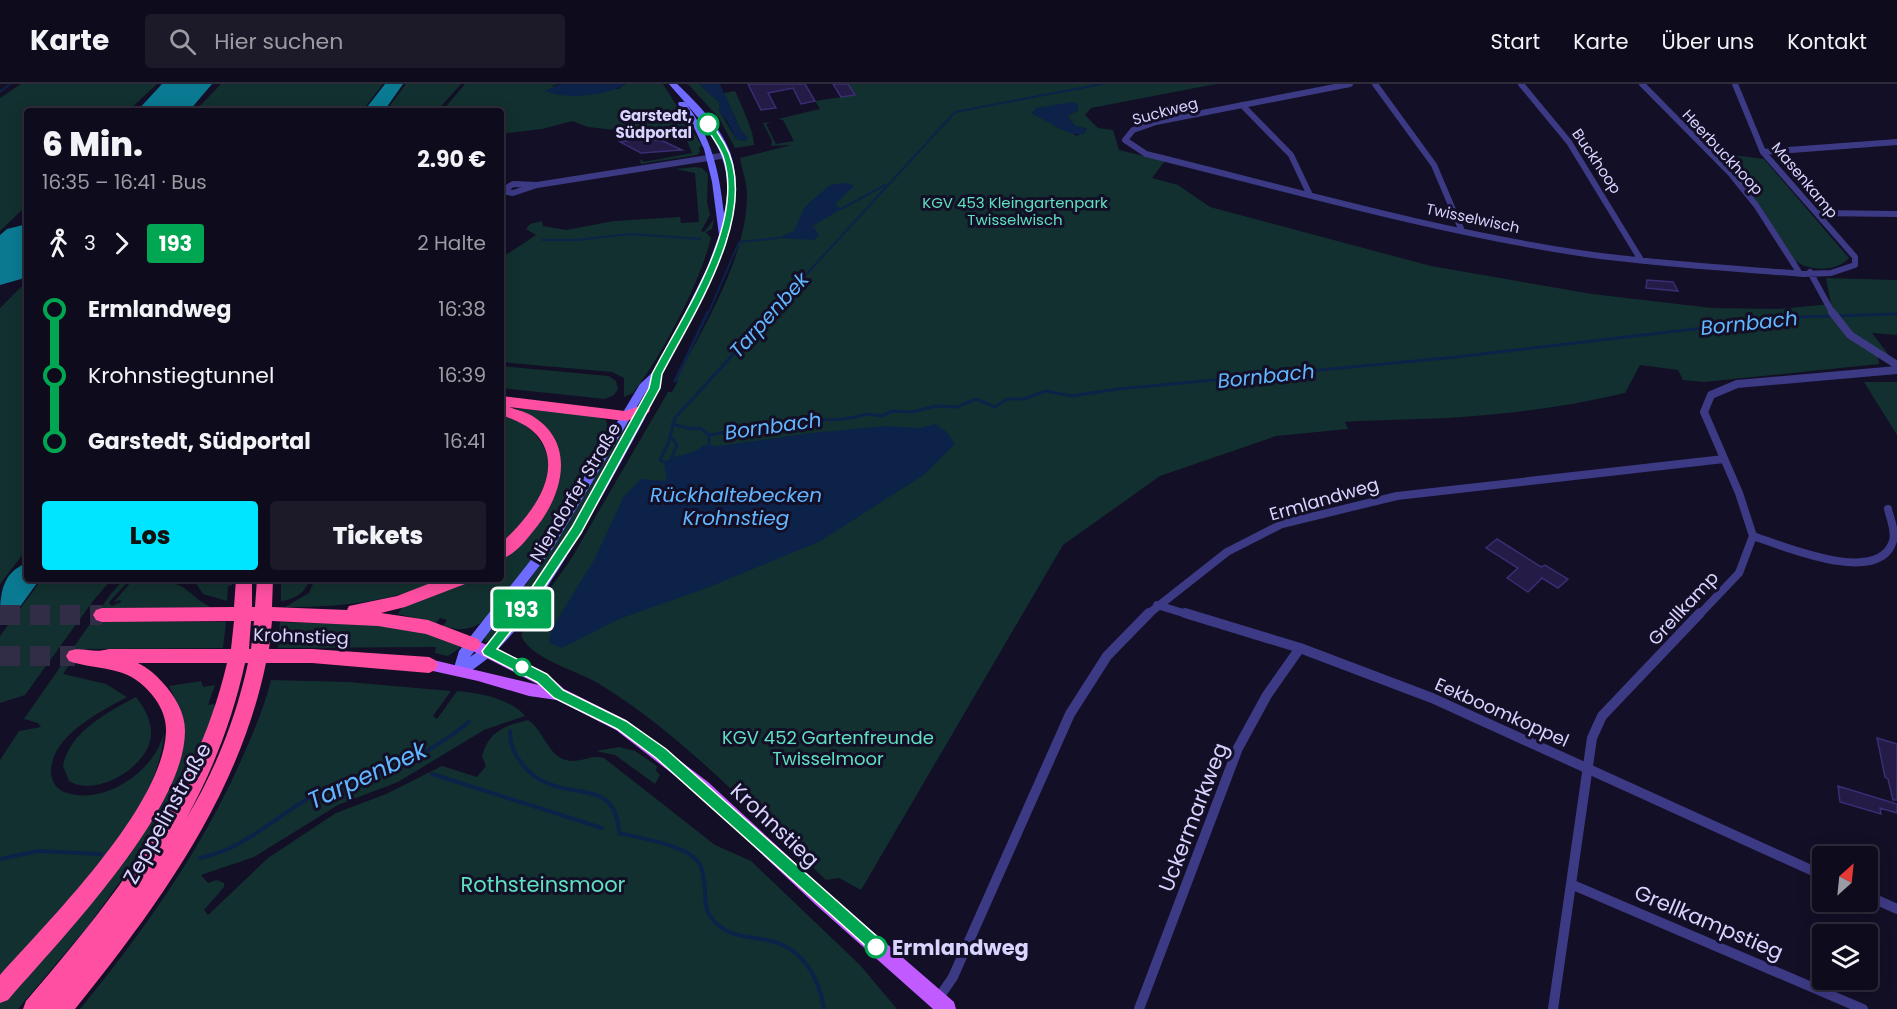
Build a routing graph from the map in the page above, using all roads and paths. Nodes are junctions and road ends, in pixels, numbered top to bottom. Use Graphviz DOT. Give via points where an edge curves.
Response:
graph roads {
  1 [pos="672,84"];
  2 [pos="1350,84"];
  3 [pos="1375,84"];
  4 [pos="1521,84"];
  5 [pos="1642,84"];
  6 [pos="1735,84"];
  7 [pos="1242,105"];
  8 [pos="1127,134"];
  9 [pos="1897,142"];
  10 [pos="1763,152"];
  11 [pos="727,155"];
  12 [pos="712,159"];
  13 [pos="537,185"];
  14 [pos="504,190"];
  15 [pos="504,192"];
  16 [pos="1309,193"];
  17 [pos="1816,213"];
  18 [pos="1897,214"];
  19 [pos="1462,231"];
  20 [pos="722,235"];
  21 [pos="1641,260"];
  22 [pos="1799,272"];
  23 [pos="1834,272"];
  24 [pos="1810,273"];
  25 [pos="1840,323"];
  26 [pos="1897,365"];
  27 [pos="1897,370"];
  28 [pos="504,392"];
  29 [pos="504,401"];
  30 [pos="504,410"];
  31 [pos="634,410"];
  32 [pos="1724,459"];
  33 [pos="1888,509"];
  34 [pos="1754,536"];
  35 [pos="504,550"];
  36 [pos="244,582"];
  37 [pos="265,582"];
  38 [pos="452,582"];
  39 [pos="1157,605"];
  40 [pos="294,614"];
  41 [pos="102,615"];
  42 [pos="480,647"];
  43 [pos="1300,648"];
  44 [pos="429,665"];
  45 [pos="460,671"];
  46 [pos="559,694"];
  47 [pos="1586,767"];
  48 [pos="1812,870"];
  49 [pos="1573,885"];
  50 [pos="1878,900"];
  51 [pos="1897,909"];
  52 [pos="0,992"];
  53 [pos="942,1005"];
  54 [pos="34,1009"];
  55 [pos="60,1009"];
  56 [pos="1139,1009"];
  57 [pos="1553,1009"];
  58 [pos="1863,1009"];
  1 -- 11 [label="main road, Niendorfer Straße" via="705,120"];
  1 -- 12 [label="main road, Niendorfer Straße" via="708,144"];
  2 -- 7 [label="street, Suckweg"];
  3 -- 19 [label="street" via="1434,165"];
  4 -- 21 [label="street, Buckhoop" via="1579,157"];
  5 -- 22 [label="street, Heerbuckhoop" via="1731,174"];
  6 -- 10 [label="street, Masenkamp"];
  7 -- 8 [label="street, Suckweg" via="1156,122"];
  7 -- 16 [label="street" via="1291,156 1305,177"];
  8 -- 16 [label="street, Twisselwisch" via="1125,140 1129,145 1146,154"];
  9 -- 10 [label="street"];
  10 -- 17 [label="street, Masenkamp"];
  11 -- 12 [label="street"];
  11 -- 20 [label="main road, Niendorfer Straße" via="731,204"];
  12 -- 13 [label="street"];
  12 -- 20 [label="main road, Niendorfer Straße"];
  13 -- 14 [label="street" via="514,183"];
  13 -- 15 [label="street" via="519,192"];
  16 -- 19 [label="street, Twisselwisch"];
  17 -- 18 [label="street"];
  17 -- 23 [label="street, Masenkamp" via="1855,257 1856,265"];
  19 -- 21 [label="street, Twisselwisch" via="1564,251"];
  20 -- 31 [label="main road, Niendorfer Straße" via="711,269 657,374 654,388"];
  21 -- 22 [label="street, Twisselwisch"];
  22 -- 24 [label="street, Twisselwisch"];
  23 -- 24 [label="street, Twisselwisch"];
  24 -- 25 [label="street"];
  25 -- 26 [label="street" via="1850,335"];
  27 -- 32 [label="street" via="1737,384 1713,391 1704,412"];
  28 -- 31 [label="highway"];
  29 -- 31 [label="highway"];
  30 -- 35 [label="highway" via="538,428 552,450 555,467 546,505"];
  31 -- 42 [label="main road, Niendorfer Straße"];
  31 -- 42 [label="main road, Niendorfer Straße" via="571,539 534,594"];
  32 -- 34 [label="street"];
  32 -- 39 [label="street, Ermlandweg" via="1397,496 1282,524 1227,552"];
  33 -- 34 [label="street" via="1894,539 1888,552 1873,562 1836,561"];
  34 -- 47 [label="street, Grellkamp" via="1739,573 1602,716"];
  36 -- 54 [label="highway" via="240,647 226,703 195,780 161,842 120,903"];
  37 -- 55 [label="highway, Zeppelinstraße" via="264,631 249,700 222,768 144,902"];
  38 -- 40 [label="highway" via="385,605"];
  39 -- 43 [label="street, Eekboomkoppel"];
  39 -- 53 [label="street, Ermlandweg" via="1107,656 1070,714"];
  40 -- 41 [label="highway, Krohnstieg"];
  40 -- 42 [label="highway, Krohnstieg" via="406,622"];
  42 -- 45 [label="main road, Niendorfer Straße"];
  42 -- 46 [label="main road, Krohnstieg" via="542,678"];
  43 -- 47 [label="street, Eekboomkoppel" via="1432,699"];
  43 -- 56 [label="street, Uckermarkweg" via="1267,695 1238,748"];
  44 -- 45 [label="main road, Krohnstieg"];
  44 -- 52 [label="highway, Krohnstieg" via="301,656 75,656 124,666 155,685 171,710 175,731 173,753 160,787 128,841"];
  45 -- 46 [label="main road, Krohnstieg"];
  46 -- 53 [label="main road, Krohnstieg" via="621,725 661,754"];
  47 -- 48 [label="street, Eekboomkoppel"];
  47 -- 49 [label="street, Grellkamp"];
  49 -- 57 [label="street, Grellkamp"];
  49 -- 58 [label="street, Grellkampstieg"];
  50 -- 51 [label="street"];
}
